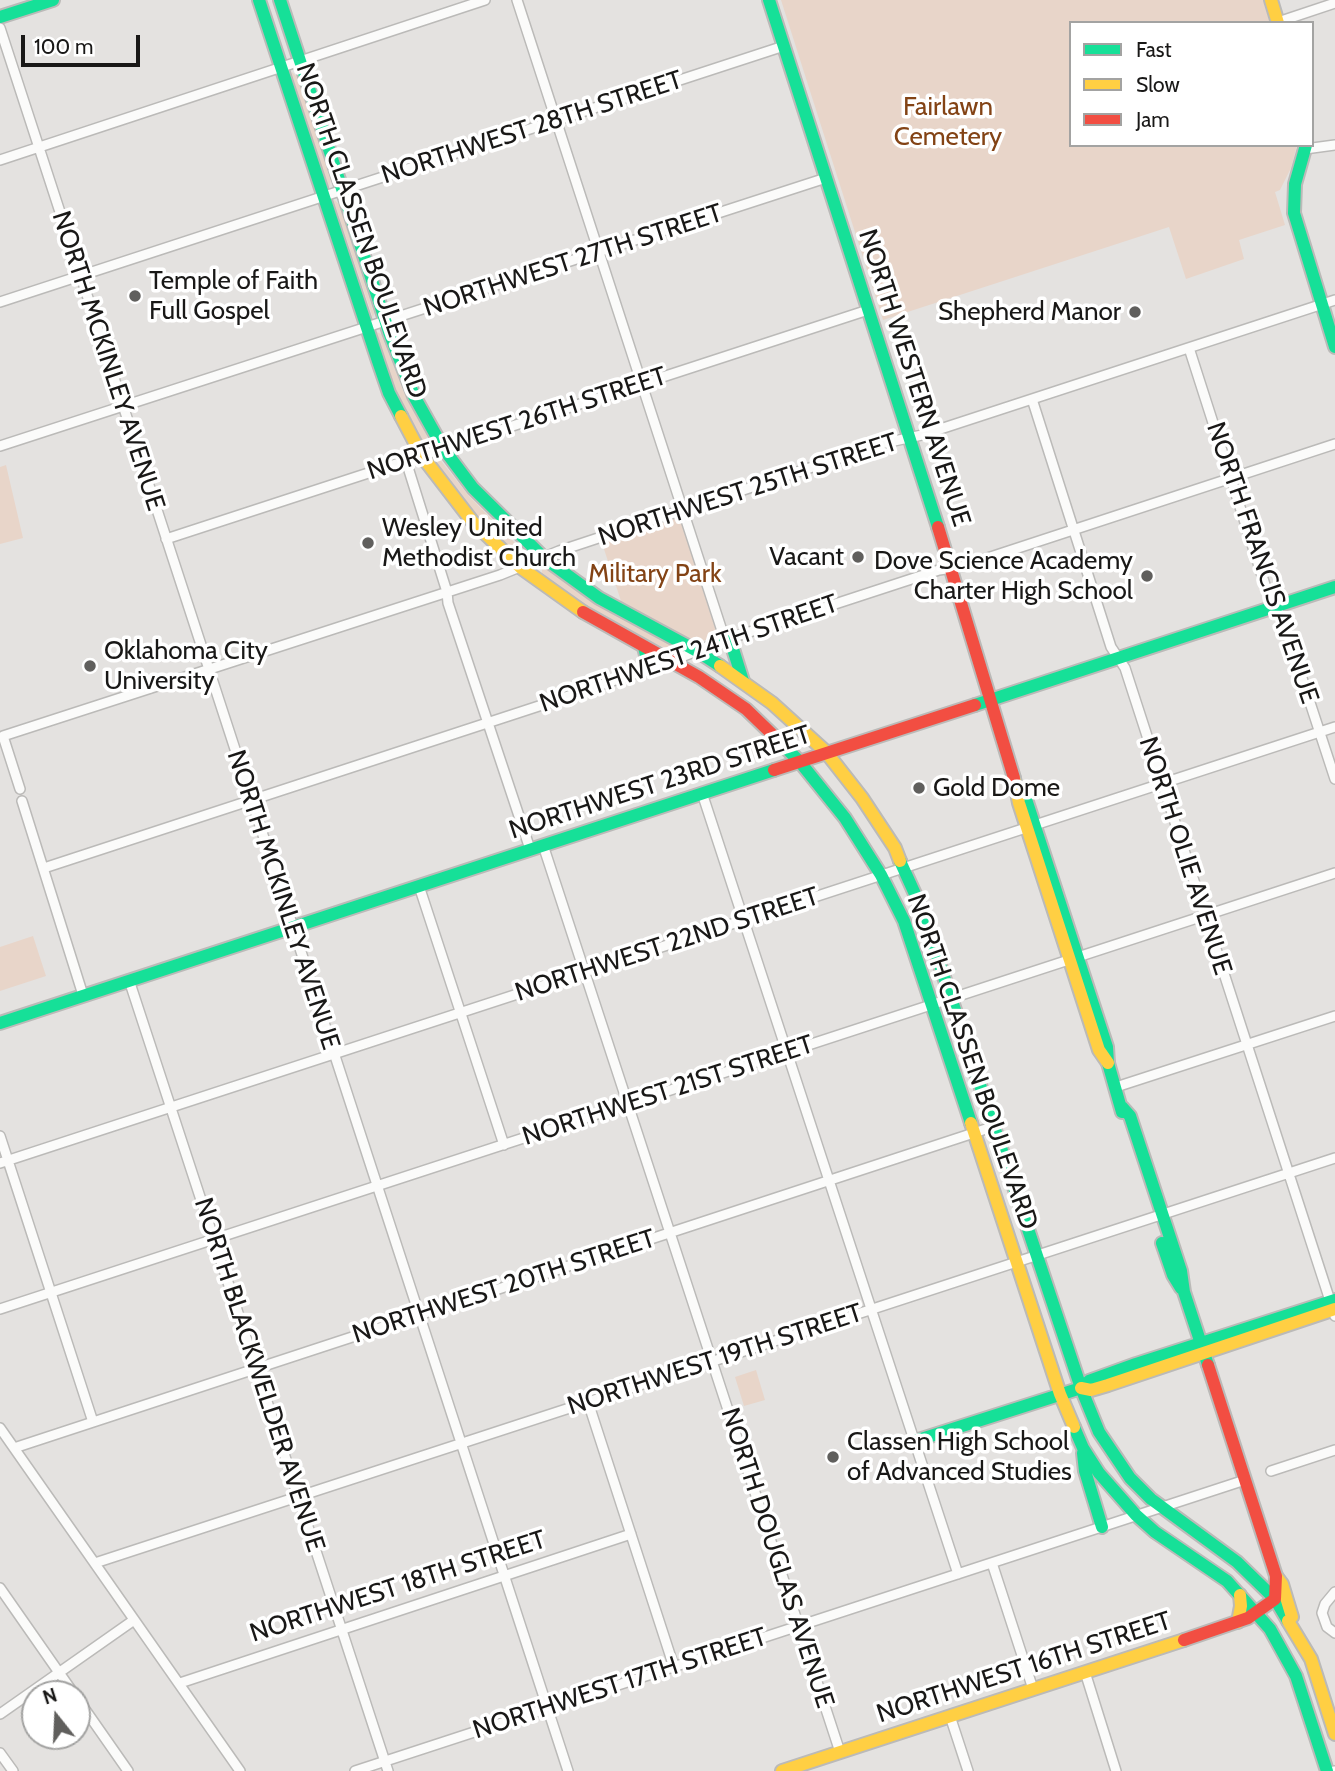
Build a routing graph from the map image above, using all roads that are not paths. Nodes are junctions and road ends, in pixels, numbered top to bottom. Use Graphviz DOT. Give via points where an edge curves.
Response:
graph roads {
  1 [pos="53,0"];
  2 [pos="259,0"];
  3 [pos="280,0"];
  4 [pos="485,0"];
  5 [pos="517,0"];
  6 [pos="769,0"];
  7 [pos="1271,0"];
  8 [pos="1335,4"];
  9 [pos="0,17"];
  10 [pos="1278,21"];
  11 [pos="1281,21"];
  12 [pos="0,28"];
  13 [pos="784,46"];
  14 [pos="300,61"];
  15 [pos="281,67"];
  16 [pos="556,120"];
  17 [pos="1335,145"];
  18 [pos="1314,146"];
  19 [pos="39,147"];
  20 [pos="1306,147"];
  21 [pos="0,160"];
  22 [pos="826,178"];
  23 [pos="342,190"];
  24 [pos="323,196"];
  25 [pos="599,254"];
  26 [pos="80,276"];
  27 [pos="1335,300"];
  28 [pos="0,302"];
  29 [pos="1322,305"];
  30 [pos="868,310"];
  31 [pos="385,323"];
  32 [pos="367,328"];
  33 [pos="1335,347"];
  34 [pos="1189,348"];
  35 [pos="641,383"];
  36 [pos="1032,399"];
  37 [pos="123,407"];
  38 [pos="909,438"];
  39 [pos="1335,444"];
  40 [pos="0,446"];
  41 [pos="443,449"];
  42 [pos="422,456"];
  43 [pos="407,461"];
  44 [pos="1231,478"];
  45 [pos="683,510"];
  46 [pos="1074,530"];
  47 [pos="166,538"];
  48 [pos="544,558"];
  49 [pos="520,567"];
  50 [pos="951,568"];
  51 [pos="1335,587"];
  52 [pos="447,592"];
  53 [pos="1276,606"];
  54 [pos="725,639"];
  55 [pos="644,648"];
  56 [pos="697,651"];
  57 [pos="1118,658"];
  58 [pos="671,661"];
  59 [pos="209,669"];
  60 [pos="641,671"];
  61 [pos="743,681"];
  62 [pos="990,699"];
  63 [pos="488,722"];
  64 [pos="1335,727"];
  65 [pos="1320,732"];
  66 [pos="826,752"];
  67 [pos="800,762"];
  68 [pos="1335,779"];
  69 [pos="1162,784"];
  70 [pos="20,789"];
  71 [pos="702,793"];
  72 [pos="250,799"];
  73 [pos="23,801"];
  74 [pos="1031,827"];
  75 [pos="537,847"];
  76 [pos="44,867"];
  77 [pos="904,868"];
  78 [pos="1335,873"];
  79 [pos="881,875"];
  80 [pos="419,886"];
  81 [pos="1204,916"];
  82 [pos="744,920"];
  83 [pos="292,926"];
  84 [pos="1074,958"];
  85 [pos="585,972"];
  86 [pos="129,980"];
  87 [pos="83,995"];
  88 [pos="952,998"];
  89 [pos="932,1005"];
  90 [pos="460,1013"];
  91 [pos="1335,1016"];
  92 [pos="0,1023"];
  93 [pos="1246,1045"];
  94 [pos="787,1052"];
  95 [pos="333,1054"];
  96 [pos="1116,1087"];
  97 [pos="628,1104"];
  98 [pos="171,1107"];
  99 [pos="995,1126"];
  100 [pos="973,1133"];
  101 [pos="0,1136"];
  102 [pos="504,1145"];
  103 [pos="1335,1158"];
  104 [pos="4,1161"];
  105 [pos="1289,1173"];
  106 [pos="829,1180"];
  107 [pos="377,1186"];
  108 [pos="1158,1216"];
  109 [pos="670,1233"];
  110 [pos="214,1239"];
  111 [pos="1038,1255"];
  112 [pos="1016,1262"];
  113 [pos="51,1292"];
  114 [pos="1334,1307"];
  115 [pos="0,1309"];
  116 [pos="872,1309"];
  117 [pos="419,1315"];
  118 [pos="1202,1348"];
  119 [pos="713,1361"];
  120 [pos="256,1368"];
  121 [pos="1081,1388"];
  122 [pos="1059,1394"];
  123 [pos="588,1402"];
  124 [pos="93,1422"];
  125 [pos="0,1428"];
  126 [pos="915,1441"];
  127 [pos="461,1443"];
  128 [pos="14,1448"];
  129 [pos="1083,1448"];
  130 [pos="1335,1450"];
  131 [pos="1272,1471"];
  132 [pos="1245,1480"];
  133 [pos="298,1496"];
  134 [pos="1160,1508"];
  135 [pos="1136,1516"];
  136 [pos="1102,1527"];
  137 [pos="631,1534"];
  138 [pos="95,1563"];
  139 [pos="992,1563"];
  140 [pos="958,1574"];
  141 [pos="504,1576"];
  142 [pos="1276,1576"];
  143 [pos="0,1588"];
  144 [pos="1240,1595"];
  145 [pos="1332,1595"];
  146 [pos="1275,1599"];
  147 [pos="1256,1612"];
  148 [pos="134,1619"];
  149 [pos="1238,1622"];
  150 [pos="799,1626"];
  151 [pos="342,1630"];
  152 [pos="1335,1633"];
  153 [pos="1298,1635"];
  154 [pos="674,1667"];
  155 [pos="59,1672"];
  156 [pos="1084,1672"];
  157 [pos="65,1680"];
  158 [pos="180,1683"];
  159 [pos="1033,1689"];
  160 [pos="548,1708"];
  161 [pos="0,1714"];
  162 [pos="950,1716"];
  163 [pos="91,1718"];
  164 [pos="1335,1734"];
  165 [pos="840,1752"];
  166 [pos="0,1753"];
  167 [pos="387,1766"];
  168 [pos="13,1771"];
  169 [pos="128,1771"];
  170 [pos="240,1771"];
  171 [pos="355,1771"];
  172 [pos="568,1771"];
  173 [pos="782,1771"];
  174 [pos="968,1771"];
  175 [pos="1116,1771"];
  176 [pos="1327,1771"];
  1 -- 9 [label="main road"];
  2 -- 15 [label="main road, NORTH CLASSEN BOULEVARD"];
  3 -- 14 [label="main road, NORTH CLASSEN BOULEVARD"];
  4 -- 14 [label="street"];
  5 -- 16 [label="street"];
  6 -- 13 [label="main road, NORTH WESTERN AVENUE"];
  7 -- 10 [label="main road"];
  8 -- 11 [label="street"];
  12 -- 19 [label="street, NORTH MCKINLEY AVENUE"];
  13 -- 16 [label="street, NORTHWEST 28TH STREET"];
  13 -- 22 [label="main road, NORTH WESTERN AVENUE"];
  14 -- 15 [label="street"];
  14 -- 23 [label="main road, NORTH CLASSEN BOULEVARD"];
  15 -- 19 [label="street"];
  15 -- 24 [label="main road, NORTH CLASSEN BOULEVARD"];
  16 -- 23 [label="street, NORTHWEST 28TH STREET"];
  16 -- 25 [label="street"];
  17 -- 18 [label="street"];
  19 -- 21 [label="street"];
  19 -- 26 [label="street, NORTH MCKINLEY AVENUE"];
  20 -- 29 [label="main road" via="1293,203"];
  22 -- 25 [label="street, NORTHWEST 27TH STREET"];
  22 -- 30 [label="main road, NORTH WESTERN AVENUE"];
  23 -- 24 [label="street, NORTHWEST 28TH STREET"];
  23 -- 31 [label="main road, NORTH CLASSEN BOULEVARD"];
  24 -- 26 [label="street, NORTHWEST 28TH STREET"];
  24 -- 32 [label="main road, NORTH CLASSEN BOULEVARD"];
  25 -- 31 [label="street, NORTHWEST 27TH STREET"];
  25 -- 35 [label="street"];
  26 -- 28 [label="street, NORTHWEST 28TH STREET"];
  26 -- 37 [label="street, NORTH MCKINLEY AVENUE"];
  27 -- 29 [label="street, NORTHWEST 25TH STREET"];
  29 -- 33 [label="main road"];
  29 -- 34 [label="street, NORTHWEST 25TH STREET"];
  30 -- 35 [label="street, NORTHWEST 26TH STREET"];
  30 -- 38 [label="main road, NORTH WESTERN AVENUE"];
  31 -- 32 [label="street, NORTHWEST 27TH STREET"];
  31 -- 41 [label="main road, NORTH CLASSEN BOULEVARD" via="414,396"];
  32 -- 37 [label="street, NORTHWEST 27TH STREET"];
  32 -- 42 [label="main road, NORTH CLASSEN BOULEVARD" via="389,393"];
  34 -- 36 [label="street, NORTHWEST 25TH STREET"];
  34 -- 44 [label="street, NORTH FRANCIS AVENUE"];
  35 -- 41 [label="street, NORTHWEST 26TH STREET"];
  35 -- 45 [label="street"];
  36 -- 38 [label="street, NORTHWEST 25TH STREET"];
  36 -- 46 [label="street, NORTH OLIE AVENUE"];
  37 -- 40 [label="street, NORTHWEST 27TH STREET"];
  37 -- 47 [label="street, NORTH MCKINLEY AVENUE"];
  38 -- 45 [label="street, NORTHWEST 25TH STREET"];
  38 -- 50 [label="main road, NORTH WESTERN AVENUE"];
  39 -- 44 [label="street, NORTHWEST 24TH STREET"];
  41 -- 42 [label="street, NORTHWEST 26TH STREET"];
  41 -- 48 [label="main road, NORTH CLASSEN BOULEVARD" via="472,488"];
  42 -- 43 [label="street, NORTHWEST 26TH STREET"];
  42 -- 49 [label="main road, NORTH CLASSEN BOULEVARD" via="472,521"];
  43 -- 47 [label="street, NORTHWEST 26TH STREET"];
  43 -- 52 [label="street, NORTH DOUGLAS AVENUE"];
  44 -- 46 [label="street, NORTHWEST 24TH STREET"];
  44 -- 53 [label="street, NORTH FRANCIS AVENUE" via="1267,592"];
  45 -- 48 [label="street, NORTHWEST 25TH STREET"];
  45 -- 54 [label="street"];
  46 -- 50 [label="street, NORTHWEST 24TH STREET"];
  46 -- 57 [label="street, NORTH OLIE AVENUE"];
  47 -- 59 [label="street, NORTH MCKINLEY AVENUE"];
  48 -- 49 [label="street, NORTHWEST 25TH STREET"];
  48 -- 56 [label="main road, NORTH CLASSEN BOULEVARD" via="599,598"];
  49 -- 52 [label="street, NORTHWEST 25TH STREET"];
  49 -- 55 [label="main road, NORTH CLASSEN BOULEVARD" via="569,604"];
  50 -- 54 [label="street, NORTHWEST 24TH STREET"];
  50 -- 62 [label="main road, NORTH WESTERN AVENUE"];
  51 -- 53 [label="main road, NORTHWEST 23RD STREET"];
  52 -- 59 [label="street, NORTHWEST 25TH STREET"];
  52 -- 63 [label="street, NORTH DOUGLAS AVENUE"];
  53 -- 57 [label="main road, NORTHWEST 23RD STREET"];
  53 -- 65 [label="street, NORTH FRANCIS AVENUE"];
  54 -- 56 [label="street, NORTHWEST 24TH STREET"];
  54 -- 61 [label="main road"];
  55 -- 58 [label="main road, NORTH CLASSEN BOULEVARD"];
  55 -- 60 [label="main road" via="648,664"];
  56 -- 58 [label="street, NORTHWEST 24TH STREET"];
  56 -- 61 [label="main road, NORTH CLASSEN BOULEVARD"];
  57 -- 62 [label="main road, NORTHWEST 23RD STREET"];
  57 -- 69 [label="street, NORTH OLIE AVENUE"];
  58 -- 60 [label="street, NORTHWEST 24TH STREET"];
  58 -- 67 [label="main road, NORTH CLASSEN BOULEVARD" via="746,709"];
  59 -- 70 [label="street, NORTHWEST 25TH STREET" via="3,736"];
  59 -- 72 [label="street, NORTH MCKINLEY AVENUE"];
  60 -- 63 [label="street, NORTHWEST 24TH STREET"];
  61 -- 66 [label="main road, NORTH CLASSEN BOULEVARD"];
  62 -- 66 [label="main road, NORTHWEST 23RD STREET"];
  62 -- 74 [label="main road, NORTH WESTERN AVENUE" via="1019,803"];
  63 -- 72 [label="street, NORTHWEST 24TH STREET"];
  63 -- 75 [label="street, NORTH DOUGLAS AVENUE"];
  64 -- 65 [label="street, NORTHWEST 22ND STREET"];
  65 -- 68 [label="street, NORTH FRANCIS AVENUE"];
  65 -- 69 [label="street, NORTHWEST 22ND STREET"];
  66 -- 67 [label="main road, NORTHWEST 23RD STREET"];
  66 -- 77 [label="main road, NORTH CLASSEN BOULEVARD" via="883,828"];
  67 -- 71 [label="main road, NORTHWEST 23RD STREET"];
  67 -- 79 [label="main road, NORTH CLASSEN BOULEVARD" via="839,809"];
  69 -- 74 [label="street, NORTHWEST 22ND STREET"];
  69 -- 81 [label="street, NORTH OLIE AVENUE"];
  71 -- 75 [label="main road, NORTHWEST 23RD STREET"];
  71 -- 82 [label="street"];
  72 -- 76 [label="street, NORTHWEST 24TH STREET"];
  72 -- 83 [label="street, NORTH MCKINLEY AVENUE"];
  73 -- 76 [label="street"];
  74 -- 77 [label="street, NORTHWEST 22ND STREET"];
  74 -- 84 [label="main road, NORTH WESTERN AVENUE"];
  75 -- 80 [label="main road, NORTHWEST 23RD STREET"];
  75 -- 85 [label="street, NORTH DOUGLAS AVENUE"];
  76 -- 87 [label="street"];
  77 -- 79 [label="street, NORTHWEST 22ND STREET"];
  77 -- 88 [label="main road, NORTH CLASSEN BOULEVARD"];
  78 -- 81 [label="street, NORTHWEST 21ST STREET"];
  79 -- 82 [label="street, NORTHWEST 22ND STREET"];
  79 -- 89 [label="main road, NORTH CLASSEN BOULEVARD" via="903,920"];
  80 -- 83 [label="main road, NORTHWEST 23RD STREET"];
  80 -- 90 [label="street"];
  81 -- 84 [label="street, NORTHWEST 21ST STREET"];
  81 -- 93 [label="street, NORTH OLIE AVENUE"];
  82 -- 85 [label="street, NORTHWEST 22ND STREET"];
  82 -- 94 [label="street"];
  83 -- 86 [label="main road, NORTHWEST 23RD STREET"];
  83 -- 95 [label="street, NORTH MCKINLEY AVENUE"];
  84 -- 88 [label="street, NORTHWEST 21ST STREET"];
  84 -- 96 [label="main road, NORTH WESTERN AVENUE" via="1107,1047"];
  85 -- 90 [label="street, NORTHWEST 22ND STREET"];
  85 -- 97 [label="street, NORTH DOUGLAS AVENUE"];
  86 -- 87 [label="main road, NORTHWEST 23RD STREET"];
  86 -- 98 [label="street, NORTH BLACKWELDER AVENUE"];
  87 -- 92 [label="main road, NORTHWEST 23RD STREET"];
  88 -- 89 [label="street, NORTHWEST 21ST STREET"];
  88 -- 99 [label="main road, NORTH CLASSEN BOULEVARD"];
  89 -- 94 [label="street, NORTHWEST 21ST STREET"];
  89 -- 100 [label="main road, NORTH CLASSEN BOULEVARD"];
  90 -- 95 [label="street, NORTHWEST 22ND STREET"];
  90 -- 102 [label="street"];
  91 -- 93 [label="street"];
  93 -- 96 [label="street"];
  93 -- 105 [label="street, NORTH OLIE AVENUE"];
  94 -- 97 [label="street, NORTHWEST 21ST STREET"];
  94 -- 106 [label="street"];
  95 -- 98 [label="street, NORTHWEST 22ND STREET"];
  95 -- 107 [label="street, NORTH MCKINLEY AVENUE"];
  96 -- 108 [label="main road, NORTH WESTERN AVENUE" via="1130,1116"];
  97 -- 102 [label="street, NORTHWEST 21ST STREET"];
  97 -- 109 [label="street, NORTH DOUGLAS AVENUE"];
  98 -- 104 [label="street, NORTHWEST 22ND STREET"];
  98 -- 110 [label="street, NORTH BLACKWELDER AVENUE"];
  99 -- 100 [label="street, NORTHWEST 20TH STREET"];
  99 -- 111 [label="main road, NORTH CLASSEN BOULEVARD"];
  100 -- 106 [label="street, NORTHWEST 20TH STREET"];
  100 -- 112 [label="main road, NORTH CLASSEN BOULEVARD"];
  101 -- 104 [label="street"];
  102 -- 107 [label="street, NORTHWEST 21ST STREET"];
  103 -- 105 [label="street, NORTHWEST 19TH STREET"];
  104 -- 113 [label="street"];
  105 -- 108 [label="street, NORTHWEST 19TH STREET"];
  105 -- 114 [label="street, NORTH OLIE AVENUE"];
  106 -- 109 [label="street, NORTHWEST 20TH STREET"];
  106 -- 116 [label="street"];
  107 -- 110 [label="street, NORTHWEST 21ST STREET"];
  107 -- 117 [label="street, NORTH MCKINLEY AVENUE"];
  108 -- 111 [label="street, NORTHWEST 19TH STREET"];
  108 -- 118 [label="main road, NORTH WESTERN AVENUE" via="1181,1271"];
  109 -- 117 [label="street, NORTHWEST 20TH STREET"];
  109 -- 119 [label="street, NORTH DOUGLAS AVENUE"];
  110 -- 113 [label="street, NORTHWEST 21ST STREET"];
  110 -- 120 [label="street, NORTH BLACKWELDER AVENUE"];
  111 -- 112 [label="street, NORTHWEST 19TH STREET"];
  111 -- 121 [label="main road, NORTH CLASSEN BOULEVARD"];
  112 -- 116 [label="street, NORTHWEST 19TH STREET"];
  112 -- 122 [label="main road, NORTH CLASSEN BOULEVARD"];
  113 -- 115 [label="street, NORTHWEST 21ST STREET"];
  113 -- 124 [label="street"];
  114 -- 118 [label="main road"];
  116 -- 119 [label="street, NORTHWEST 19TH STREET"];
  116 -- 126 [label="street"];
  117 -- 120 [label="street, NORTHWEST 20TH STREET"];
  117 -- 127 [label="street, NORTH MCKINLEY AVENUE"];
  118 -- 121 [label="main road" via="1091,1390"];
  118 -- 132 [label="main road, NORTH WESTERN AVENUE"];
  119 -- 123 [label="street, NORTHWEST 19TH STREET"];
  119 -- 150 [label="street, NORTH DOUGLAS AVENUE"];
  120 -- 124 [label="street, NORTHWEST 20TH STREET"];
  120 -- 133 [label="street, NORTH BLACKWELDER AVENUE"];
  121 -- 122 [label="main road"];
  121 -- 134 [label="main road, NORTH CLASSEN BOULEVARD" via="1113,1454"];
  122 -- 126 [label="main road"];
  122 -- 129 [label="main road, NORTH CLASSEN BOULEVARD"];
  123 -- 127 [label="street, NORTHWEST 19TH STREET"];
  123 -- 137 [label="street"];
  124 -- 128 [label="street, NORTHWEST 20TH STREET"];
  125 -- 128 [label="street"];
  126 -- 140 [label="street"];
  127 -- 133 [label="street, NORTHWEST 19TH STREET"];
  127 -- 141 [label="street, NORTH MCKINLEY AVENUE"];
  128 -- 138 [label="street"];
  129 -- 135 [label="main road, NORTH CLASSEN BOULEVARD" via="1098,1473"];
  129 -- 136 [label="main road"];
  130 -- 131 [label="street"];
  132 -- 134 [label="street, NORTHWEST 17TH STREET"];
  132 -- 142 [label="main road, NORTH WESTERN AVENUE"];
  133 -- 138 [label="street, NORTHWEST 19TH STREET"];
  133 -- 151 [label="street, NORTH BLACKWELDER AVENUE"];
  134 -- 135 [label="street, NORTHWEST 17TH STREET"];
  134 -- 146 [label="main road, NORTH CLASSEN BOULEVARD" via="1237,1562"];
  135 -- 136 [label="street, NORTHWEST 17TH STREET"];
  135 -- 144 [label="main road, NORTH CLASSEN BOULEVARD"];
  136 -- 139 [label="street, NORTHWEST 17TH STREET"];
  137 -- 141 [label="street, NORTHWEST 18TH STREET"];
  137 -- 154 [label="street"];
  138 -- 148 [label="street"];
  139 -- 140 [label="street, NORTHWEST 17TH STREET"];
  139 -- 159 [label="street"];
  140 -- 150 [label="street, NORTHWEST 17TH STREET"];
  141 -- 151 [label="street, NORTHWEST 18TH STREET"];
  141 -- 160 [label="street, NORTH MCKINLEY AVENUE"];
  142 -- 146 [label="main road, NORTH WESTERN AVENUE"];
  142 -- 153 [label="main road"];
  143 -- 155 [label="street"];
  144 -- 147 [label="main road, NORTH CLASSEN BOULEVARD"];
  144 -- 149 [label="main road"];
  145 -- 152 [label="street" via="1322,1609 1322,1618"];
  146 -- 147 [label="main road, NORTHWEST 16TH STREET"];
  146 -- 153 [label="main road, NORTH CLASSEN BOULEVARD"];
  147 -- 149 [label="main road, NORTHWEST 16TH STREET"];
  147 -- 176 [label="main road, NORTH CLASSEN BOULEVARD" via="1290,1662"];
  148 -- 155 [label="street"];
  148 -- 158 [label="street"];
  149 -- 156 [label="main road, NORTHWEST 16TH STREET"];
  150 -- 154 [label="street, NORTHWEST 17TH STREET"];
  150 -- 165 [label="street, NORTH DOUGLAS AVENUE"];
  151 -- 158 [label="street, NORTHWEST 18TH STREET"];
  151 -- 167 [label="street, NORTH BLACKWELDER AVENUE"];
  153 -- 164 [label="main road, NORTH CLASSEN BOULEVARD" via="1316,1670"];
  154 -- 160 [label="street, NORTHWEST 17TH STREET"];
  155 -- 157 [label="street"];
  155 -- 161 [label="street"];
  156 -- 159 [label="main road, NORTHWEST 16TH STREET"];
  156 -- 175 [label="street"];
  158 -- 170 [label="street"];
  159 -- 162 [label="main road, NORTHWEST 16TH STREET"];
  160 -- 167 [label="street, NORTHWEST 17TH STREET"];
  160 -- 172 [label="street, NORTH MCKINLEY AVENUE"];
  162 -- 165 [label="main road, NORTHWEST 16TH STREET"];
  162 -- 174 [label="street"];
  163 -- 169 [label="street"];
  165 -- 173 [label="main road, NORTHWEST 16TH STREET"];
  166 -- 168 [label="street"];
  167 -- 171 [label="street, NORTHWEST 17TH STREET"];
}
